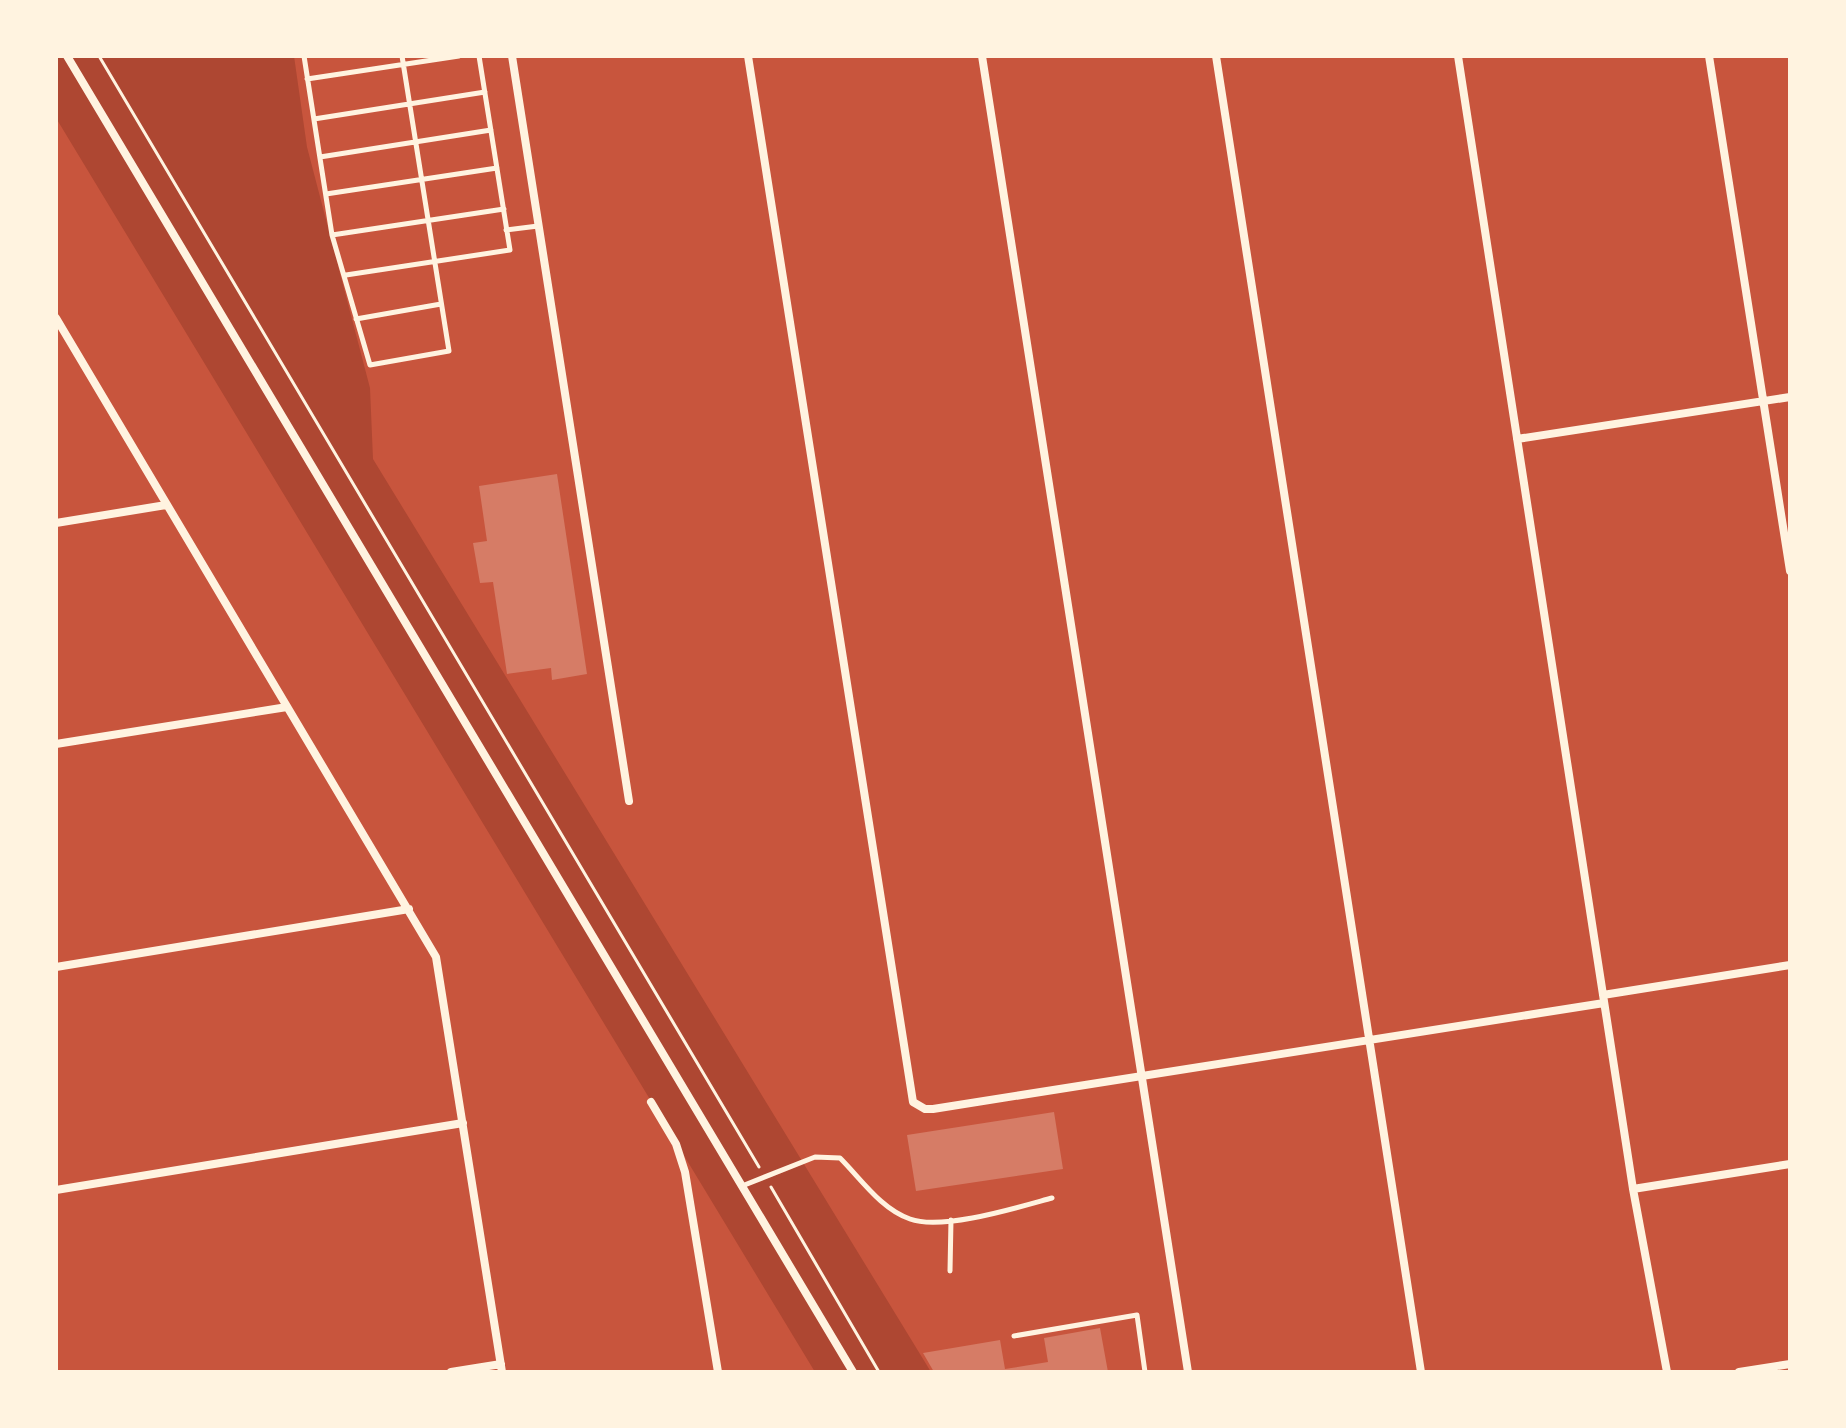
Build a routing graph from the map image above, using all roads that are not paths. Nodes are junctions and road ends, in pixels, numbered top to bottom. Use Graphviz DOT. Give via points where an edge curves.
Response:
graph roads {
  1 [pos="67,56"];
  2 [pos="304,56"];
  3 [pos="402,56"];
  4 [pos="459,56"];
  5 [pos="479,56"];
  6 [pos="512,56"];
  7 [pos="748,56"];
  8 [pos="982,56"];
  9 [pos="1216,56"];
  10 [pos="1458,56"];
  11 [pos="1709,56"];
  12 [pos="403,65"];
  13 [pos="307,79"];
  14 [pos="485,92"];
  15 [pos="409,104"];
  16 [pos="314,119"];
  17 [pos="491,130"];
  18 [pos="415,142"];
  19 [pos="320,157"];
  20 [pos="497,168"];
  21 [pos="421,180"];
  22 [pos="326,194"];
  23 [pos="504,209"];
  24 [pos="428,221"];
  25 [pos="538,226"];
  26 [pos="506,230"];
  27 [pos="332,235"];
  28 [pos="435,262"];
  29 [pos="346,275"];
  30 [pos="441,304"];
  31 [pos="56,318"];
  32 [pos="356,319"];
  33 [pos="1790,397"];
  34 [pos="1763,401"];
  35 [pos="1517,439"];
  36 [pos="166,505"];
  37 [pos="56,523"];
  38 [pos="1790,571"];
  39 [pos="287,707"];
  40 [pos="56,744"];
  41 [pos="629,801"];
  42 [pos="409,909"];
  43 [pos="1790,965"];
  44 [pos="56,967"];
  45 [pos="1603,999"];
  46 [pos="1369,1040"];
  47 [pos="1140,1077"];
  48 [pos="651,1102"];
  49 [pos="463,1123"];
  50 [pos="1790,1164"];
  51 [pos="741,1187"];
  52 [pos="1633,1189"];
  53 [pos="56,1190"];
  54 [pos="1052,1198"];
  55 [pos="951,1220"];
  56 [pos="950,1271"];
  57 [pos="1014,1336"];
  58 [pos="1790,1364"];
  59 [pos="502,1368"];
  60 [pos="451,1372"];
  61 [pos="718,1372"];
  62 [pos="853,1372"];
  63 [pos="1145,1372"];
  64 [pos="1186,1372"];
  65 [pos="1421,1372"];
  66 [pos="1667,1372"];
  67 [pos="1739,1372"];
  1 -- 51 [label="street"];
  2 -- 13 [label="lane"];
  3 -- 12 [label="lane"];
  4 -- 12 [label="lane"];
  5 -- 14 [label="lane"];
  6 -- 25 [label="street"];
  7 -- 47 [label="street" via="910,1096 925,1109"];
  8 -- 47 [label="street"];
  9 -- 46 [label="street"];
  10 -- 35 [label="street"];
  11 -- 34 [label="street"];
  12 -- 13 [label="lane"];
  12 -- 15 [label="lane"];
  13 -- 16 [label="lane"];
  14 -- 15 [label="lane"];
  14 -- 17 [label="lane"];
  15 -- 16 [label="lane"];
  15 -- 18 [label="lane"];
  16 -- 19 [label="lane"];
  17 -- 18 [label="lane"];
  17 -- 20 [label="lane"];
  18 -- 19 [label="lane"];
  18 -- 21 [label="lane"];
  19 -- 22 [label="lane"];
  20 -- 21 [label="lane"];
  20 -- 23 [label="lane"];
  21 -- 22 [label="lane"];
  21 -- 24 [label="lane"];
  22 -- 27 [label="lane"];
  23 -- 24 [label="lane"];
  23 -- 26 [label="lane"];
  24 -- 27 [label="lane"];
  24 -- 28 [label="lane"];
  25 -- 26 [label="lane"];
  25 -- 41 [label="street"];
  26 -- 28 [label="lane" via="510,250"];
  27 -- 29 [label="lane"];
  28 -- 29 [label="lane"];
  28 -- 30 [label="lane"];
  29 -- 32 [label="lane"];
  30 -- 32 [label="lane"];
  30 -- 32 [label="lane" via="449,351 370,365"];
  31 -- 36 [label="street"];
  33 -- 34 [label="street"];
  34 -- 35 [label="street"];
  34 -- 38 [label="street"];
  35 -- 45 [label="street"];
  36 -- 37 [label="street"];
  36 -- 39 [label="street"];
  39 -- 40 [label="street"];
  39 -- 42 [label="street"];
  42 -- 44 [label="street"];
  42 -- 49 [label="street" via="438,966"];
  43 -- 45 [label="street"];
  45 -- 46 [label="street"];
  45 -- 52 [label="street"];
  46 -- 47 [label="street"];
  46 -- 65 [label="street"];
  47 -- 64 [label="street"];
  48 -- 61 [label="street" via="676,1144 685,1172"];
  49 -- 53 [label="street"];
  49 -- 59 [label="street"];
  50 -- 52 [label="street"];
  51 -- 55 [label="lane" via="815,1157 840,1158 880,1200 912,1220"];
  51 -- 62 [label="street"];
  52 -- 66 [label="street"];
  54 -- 55 [label="lane"];
  55 -- 56 [label="lane"];
  57 -- 63 [label="lane" via="1137,1315"];
  58 -- 67 [label="street"];
  59 -- 60 [label="street"];
}
